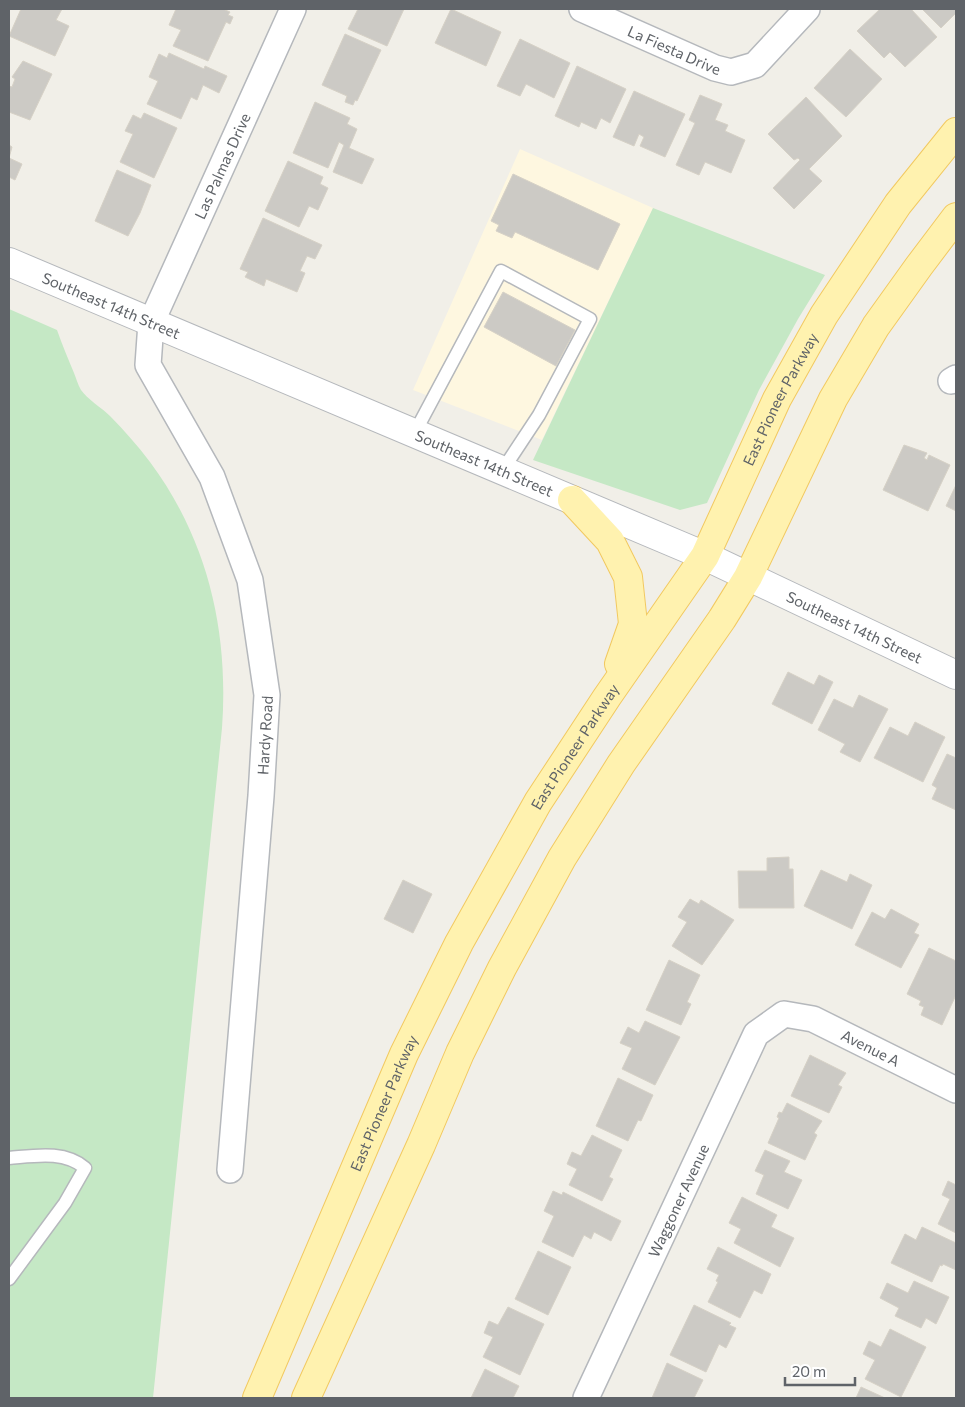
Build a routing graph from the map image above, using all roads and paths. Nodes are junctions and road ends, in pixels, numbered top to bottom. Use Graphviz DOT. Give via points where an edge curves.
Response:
graph roads {
  1 [pos="293,9"];
  2 [pos="582,9"];
  3 [pos="807,9"];
  4 [pos="956,132"];
  5 [pos="956,217"];
  6 [pos="9,262"];
  7 [pos="151,323"];
  8 [pos="414,434"];
  9 [pos="502,471"];
  10 [pos="572,500"];
  11 [pos="704,556"];
  12 [pos="748,577"];
  13 [pos="956,675"];
  14 [pos="607,697"];
  15 [pos="784,1014"];
  16 [pos="956,1090"];
  17 [pos="9,1158"];
  18 [pos="230,1170"];
  19 [pos="9,1278"];
  20 [pos="257,1398"];
  21 [pos="306,1398"];
  22 [pos="586,1398"];
  1 -- 7 [label="street, Las Palmas Drive"];
  2 -- 3 [label="street, La Fiesta Drive" via="715,68 731,72 755,64"];
  4 -- 11 [label="main road, East Pioneer Parkway" via="898,204 824,315 778,399"];
  5 -- 12 [label="main road" via="876,326 833,399"];
  6 -- 7 [label="street, Southeast 14th Street"];
  7 -- 8 [label="street, Southeast 14th Street"];
  7 -- 18 [label="street, Hardy Road" via="148,366 212,477 250,580 267,695"];
  8 -- 9 [label="street, Southeast 14th Street"];
  8 -- 9 [label="lane" via="501,271 590,318 539,415"];
  9 -- 10 [label="street, Southeast 14th Street"];
  10 -- 11 [label="street, Southeast 14th Street"];
  10 -- 14 [label="main road" via="610,541 628,577 633,624"];
  11 -- 12 [label="street, Southeast 14th Street"];
  11 -- 14 [label="main road, East Pioneer Parkway"];
  12 -- 13 [label="street, Southeast 14th Street"];
  12 -- 21 [label="main road" via="562,858 502,968 460,1053"];
  14 -- 20 [label="main road, East Pioneer Parkway" via="538,802 459,943 404,1054"];
  15 -- 16 [label="street, Avenue A" via="813,1019"];
  15 -- 22 [label="street, Waggoner Avenue" via="756,1034"];
  17 -- 19 [label="lane" via="55,1155 78,1162 85,1168 65,1203"];
}
